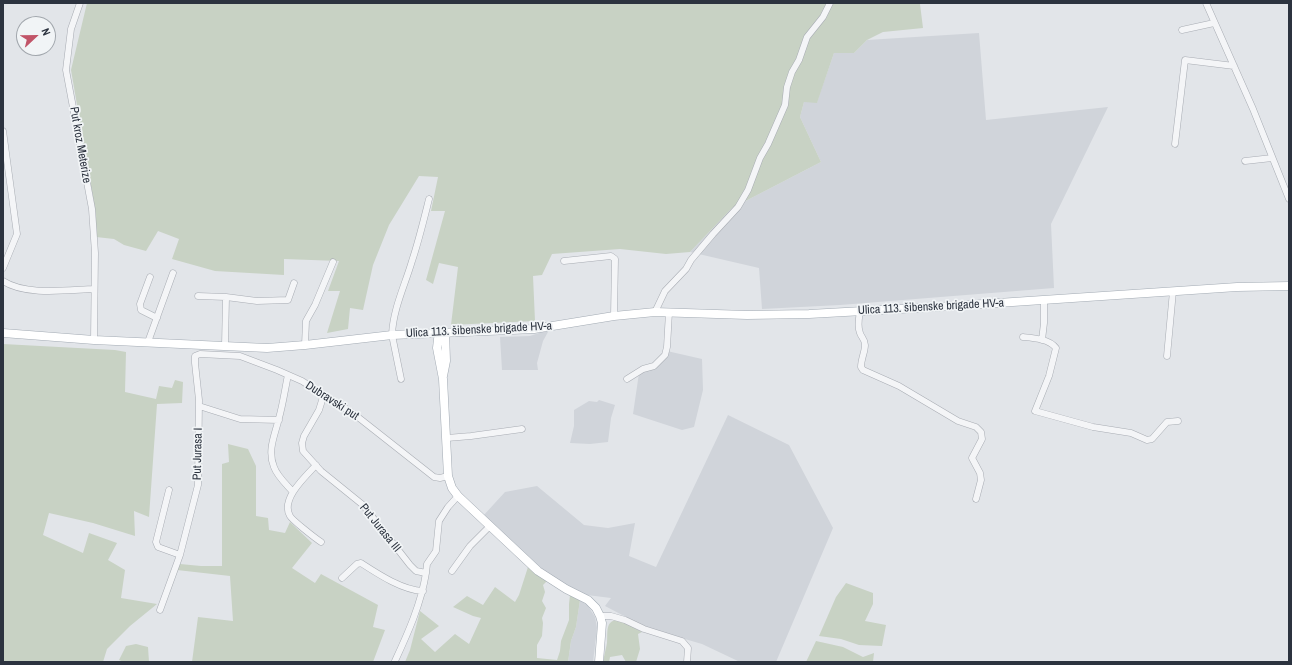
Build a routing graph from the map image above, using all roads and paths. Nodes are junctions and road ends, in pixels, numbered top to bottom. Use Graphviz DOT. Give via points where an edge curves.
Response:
graph roads {
  1 [pos="80,3"];
  2 [pos="830,3"];
  3 [pos="1206,3"];
  4 [pos="1214,22"];
  5 [pos="1182,30"];
  6 [pos="1234,66"];
  7 [pos="3,131"];
  8 [pos="1175,144"];
  9 [pos="1272,158"];
  10 [pos="1246,161"];
  11 [pos="1289,198"];
  12 [pos="429,199"];
  13 [pos="564,261"];
  14 [pos="333,262"];
  15 [pos="3,268"];
  16 [pos="173,273"];
  17 [pos="150,277"];
  18 [pos="3,281"];
  19 [pos="294,283"];
  20 [pos="1289,285"];
  21 [pos="94,289"];
  22 [pos="1173,291"];
  23 [pos="198,296"];
  24 [pos="226,297"];
  25 [pos="1044,300"];
  26 [pos="860,311"];
  27 [pos="655,312"];
  28 [pos="669,312"];
  29 [pos="614,316"];
  30 [pos="157,318"];
  31 [pos="443,332"];
  32 [pos="3,333"];
  33 [pos="414,334"];
  34 [pos="392,335"];
  35 [pos="1023,337"];
  36 [pos="94,340"];
  37 [pos="1042,340"];
  38 [pos="148,342"];
  39 [pos="305,345"];
  40 [pos="225,346"];
  41 [pos="437,348"];
  42 [pos="200,354"];
  43 [pos="1167,356"];
  44 [pos="288,375"];
  45 [pos="401,379"];
  46 [pos="443,379"];
  47 [pos="627,379"];
  48 [pos="324,394"];
  49 [pos="199,406"];
  50 [pos="279,420"];
  51 [pos="1178,421"];
  52 [pos="522,429"];
  53 [pos="446,438"];
  54 [pos="316,465"];
  55 [pos="448,476"];
  56 [pos="169,490"];
  57 [pos="293,492"];
  58 [pos="458,496"];
  59 [pos="976,499"];
  60 [pos="490,526"];
  61 [pos="321,542"];
  62 [pos="180,555"];
  63 [pos="452,571"];
  64 [pos="426,573"];
  65 [pos="342,578"];
  66 [pos="423,592"];
  67 [pos="160,610"];
  68 [pos="600,616"];
  69 [pos="395,660"];
  70 [pos="599,662"];
  71 [pos="687,662"];
  1 -- 21 [label="street, Put kroz Meterize" via="71,29 66,70 92,210"];
  2 -- 27 [label="street" via="823,17 807,37 787,86 785,105 748,190 738,207 666,290"];
  3 -- 4 [label="street"];
  4 -- 5 [label="street"];
  4 -- 6 [label="street"];
  6 -- 8 [label="street" via="1184,60"];
  6 -- 9 [label="street"];
  7 -- 15 [label="street" via="17,234"];
  9 -- 10 [label="street"];
  9 -- 11 [label="street"];
  12 -- 34 [label="street, Ulica 113. šibenske brigade HV-a" via="394,317"];
  13 -- 29 [label="street" via="611,256 615,259"];
  14 -- 39 [label="street" via="306,321"];
  16 -- 30 [label="street"];
  17 -- 30 [label="street" via="140,304 141,310"];
  18 -- 21 [label="street" via="28,291"];
  19 -- 24 [label="street" via="288,300 257,301"];
  20 -- 22 [label="main road, Ulica 113. šibenske brigade HV-a"];
  21 -- 36 [label="street, Put kroz Meterize"];
  22 -- 25 [label="main road, Ulica 113. šibenske brigade HV-a"];
  22 -- 43 [label="street"];
  23 -- 24 [label="street"];
  24 -- 40 [label="street"];
  25 -- 26 [label="main road, Ulica 113. šibenske brigade HV-a"];
  25 -- 37 [label="street"];
  26 -- 28 [label="main road, Ulica 113. šibenske brigade HV-a" via="747,315"];
  26 -- 59 [label="street" via="858,328 865,345 861,362 863,370 899,386 981,432 982,439 972,458 981,480"];
  27 -- 28 [label="main road, Ulica 113. šibenske brigade HV-a"];
  27 -- 29 [label="main road, Ulica 113. šibenske brigade HV-a"];
  28 -- 47 [label="street" via="668,347 665,355 654,366 643,369"];
  29 -- 31 [label="main road, Ulica 113. šibenske brigade HV-a" via="534,329"];
  30 -- 38 [label="street"];
  31 -- 33 [label="main road, Ulica 113. šibenske brigade HV-a"];
  31 -- 41 [label="main road" via="438,339"];
  31 -- 46 [label="main road" via="446,361"];
  32 -- 36 [label="main road, Ulica 113. šibenske brigade HV-a"];
  33 -- 34 [label="main road, Ulica 113. šibenske brigade HV-a"];
  33 -- 41 [label="main road" via="426,337"];
  34 -- 39 [label="main road, Ulica 113. šibenske brigade HV-a"];
  34 -- 45 [label="street, Ulica 113. šibenske brigade HV-a"];
  35 -- 37 [label="street"];
  36 -- 38 [label="main road, Ulica 113. šibenske brigade HV-a"];
  37 -- 51 [label="street" via="1056,348 1049,376 1035,411 1093,427 1131,433 1147,440 1152,439 1167,422"];
  38 -- 40 [label="main road, Ulica 113. šibenske brigade HV-a"];
  39 -- 40 [label="main road, Ulica 113. šibenske brigade HV-a" via="267,348"];
  41 -- 46 [label="main road"];
  42 -- 44 [label="street, Dubravski put" via="240,356"];
  42 -- 49 [label="street, Put Jurasa I" via="195,356"];
  44 -- 48 [label="street, Dubravski put"];
  44 -- 50 [label="street"];
  46 -- 53 [label="main road"];
  48 -- 54 [label="street, Put Jurasa III" via="302,443 303,450"];
  48 -- 55 [label="street, Dubravski put" via="434,476"];
  49 -- 50 [label="street" via="240,418"];
  49 -- 62 [label="street, Put Jurasa I" via="198,485"];
  50 -- 57 [label="street" via="271,445 271,455 274,468"];
  52 -- 53 [label="street"];
  53 -- 55 [label="main road"];
  54 -- 57 [label="street"];
  54 -- 64 [label="street, Put Jurasa III" via="362,505 416,571"];
  55 -- 58 [label="main road"];
  56 -- 62 [label="street" via="156,542 158,548"];
  57 -- 61 [label="street" via="288,505 290,516"];
  58 -- 60 [label="main road"];
  58 -- 64 [label="street" via="439,521 436,551 427,564"];
  60 -- 63 [label="street" via="470,546"];
  60 -- 68 [label="main road" via="538,571 588,600"];
  62 -- 67 [label="street, Put Jurasa I"];
  64 -- 66 [label="street"];
  65 -- 66 [label="street" via="361,563 377,574 414,591"];
  66 -- 69 [label="street"];
  68 -- 70 [label="main road" via="602,628"];
  68 -- 71 [label="street" via="625,620 682,641 688,648"];
}
